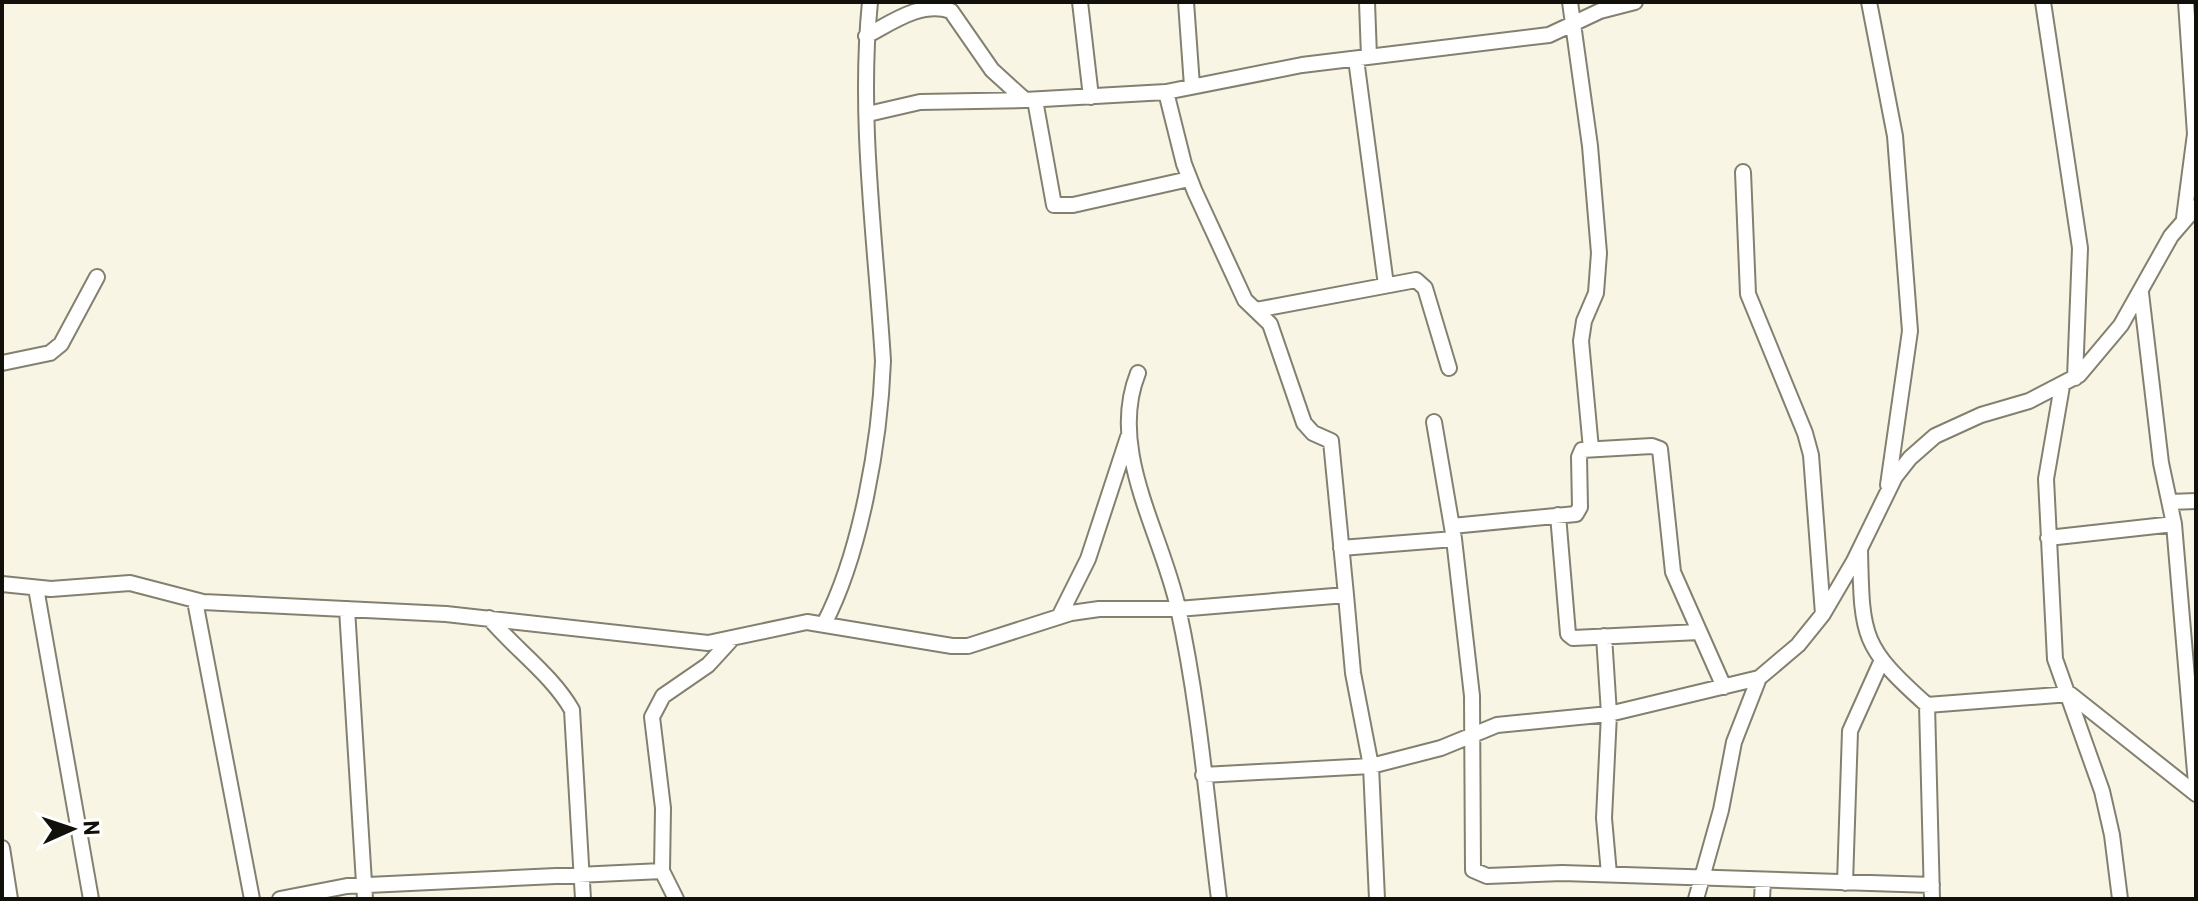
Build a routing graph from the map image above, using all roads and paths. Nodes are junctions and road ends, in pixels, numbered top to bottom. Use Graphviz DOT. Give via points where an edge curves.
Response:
graph roads {
  1 [pos="870,2"];
  2 [pos="1080,2"];
  3 [pos="1186,2"];
  4 [pos="1367,2"];
  5 [pos="1570,2"];
  6 [pos="1635,2"];
  7 [pos="1869,2"];
  8 [pos="2043,2"];
  9 [pos="2186,2"];
  10 [pos="1572,27"];
  11 [pos="866,36"];
  12 [pos="1362,58"];
  13 [pos="1192,86"];
  14 [pos="1166,92"];
  15 [pos="1091,97"];
  16 [pos="1030,100"];
  17 [pos="868,114"];
  18 [pos="1743,172"];
  19 [pos="1189,179"];
  20 [pos="2196,207"];
  21 [pos="2184,218"];
  22 [pos="97,277"];
  23 [pos="1386,285"];
  24 [pos="2141,293"];
  25 [pos="1256,310"];
  26 [pos="2,363"];
  27 [pos="1449,368"];
  28 [pos="1138,373"];
  29 [pos="2075,378"];
  30 [pos="2062,386"];
  31 [pos="1434,422"];
  32 [pos="1128,437"];
  33 [pos="1591,449"];
  34 [pos="1888,491"];
  35 [pos="2196,501"];
  36 [pos="2170,502"];
  37 [pos="1558,515"];
  38 [pos="2174,524"];
  39 [pos="1453,533"];
  40 [pos="2048,538"];
  41 [pos="1341,548"];
  42 [pos="1860,548"];
  43 [pos="2,584"];
  44 [pos="36,588"];
  45 [pos="1346,595"];
  46 [pos="195,601"];
  47 [pos="347,609"];
  48 [pos="1178,609"];
  49 [pos="1823,614"];
  50 [pos="1059,617"];
  51 [pos="489,618"];
  52 [pos="824,624"];
  53 [pos="1699,632"];
  54 [pos="1604,636"];
  55 [pos="730,641"];
  56 [pos="1881,662"];
  57 [pos="1759,678"];
  58 [pos="1724,687"];
  59 [pos="2070,694"];
  60 [pos="1927,705"];
  61 [pos="1609,714"];
  62 [pos="1470,733"];
  63 [pos="1371,766"];
  64 [pos="1203,775"];
  65 [pos="2196,784"];
  66 [pos="2196,794"];
  67 [pos="2,848"];
  68 [pos="662,871"];
  69 [pos="1609,874"];
  70 [pos="583,875"];
  71 [pos="1701,878"];
  72 [pos="1763,881"];
  73 [pos="1845,883"];
  74 [pos="364,892"];
  75 [pos="1932,892"];
  76 [pos="10,899"];
  77 [pos="91,899"];
  78 [pos="252,899"];
  79 [pos="280,899"];
  80 [pos="583,899"];
  81 [pos="676,899"];
  82 [pos="1219,899"];
  83 [pos="1377,899"];
  84 [pos="1696,899"];
  85 [pos="1762,899"];
  86 [pos="2120,899"];
  1 -- 11 [label="street"];
  2 -- 15 [label="street"];
  3 -- 13 [label="street"];
  4 -- 12 [label="street"];
  5 -- 10 [label="street"];
  6 -- 10 [label="street" via="1600,11"];
  7 -- 34 [label="street" via="1895,136 1910,331"];
  8 -- 29 [label="street" via="2080,248"];
  9 -- 21 [label="street" via="2195,134"];
  10 -- 12 [label="street" via="1549,35"];
  10 -- 33 [label="street" via="1599,253 1596,293 1581,341"];
  11 -- 16 [label="street" via="916,10 941,7 951,11 992,70"];
  11 -- 17 [label="street"];
  12 -- 13 [label="street"];
  12 -- 23 [label="street"];
  13 -- 14 [label="street"];
  14 -- 15 [label="street"];
  14 -- 19 [label="street"];
  15 -- 16 [label="street"];
  16 -- 17 [label="street" via="920,102"];
  16 -- 19 [label="street" via="1054,205"];
  17 -- 52 [label="street" via="882,402 844,582"];
  18 -- 49 [label="street" via="1748,294 1811,455"];
  19 -- 25 [label="street" via="1245,300"];
  20 -- 21 [label="street"];
  21 -- 24 [label="street"];
  22 -- 26 [label="street" via="61,344 50,353"];
  23 -- 25 [label="street"];
  23 -- 27 [label="street" via="1422,283"];
  24 -- 29 [label="street"];
  24 -- 36 [label="street"];
  25 -- 41 [label="street" via="1270,324 1304,423 1331,441"];
  28 -- 32 [label="street"];
  29 -- 30 [label="street"];
  30 -- 34 [label="street" via="1935,436 1910,458"];
  30 -- 40 [label="street" via="2048,465"];
  31 -- 39 [label="street"];
  32 -- 48 [label="street"];
  32 -- 50 [label="street" via="1088,559"];
  33 -- 37 [label="street" via="1579,453 1579,511"];
  33 -- 53 [label="street" via="1660,449 1668,553"];
  34 -- 42 [label="street"];
  35 -- 36 [label="street"];
  36 -- 38 [label="street"];
  37 -- 39 [label="street"];
  37 -- 54 [label="street" via="1565,626 1573,638"];
  38 -- 40 [label="street"];
  38 -- 65 [label="street"];
  39 -- 41 [label="street"];
  39 -- 62 [label="street" via="1472,696"];
  40 -- 59 [label="street" via="2055,659"];
  41 -- 45 [label="street"];
  42 -- 49 [label="street"];
  42 -- 56 [label="street" via="1863,619"];
  43 -- 44 [label="street"];
  44 -- 46 [label="street" via="130,583"];
  44 -- 77 [label="street"];
  45 -- 48 [label="street"];
  45 -- 63 [label="street" via="1353,673"];
  46 -- 47 [label="street"];
  46 -- 78 [label="street"];
  47 -- 51 [label="street"];
  47 -- 74 [label="street"];
  48 -- 50 [label="street" via="1099,609"];
  48 -- 64 [label="street"];
  49 -- 57 [label="street" via="1798,645"];
  50 -- 52 [label="street" via="968,646"];
  51 -- 55 [label="street" via="708,643"];
  51 -- 70 [label="street" via="572,710"];
  52 -- 55 [label="street" via="782,625"];
  53 -- 54 [label="street"];
  53 -- 58 [label="street"];
  54 -- 61 [label="street"];
  55 -- 68 [label="street" via="708,665 663,696 652,717 663,808"];
  56 -- 60 [label="street"];
  56 -- 73 [label="street" via="1850,731"];
  57 -- 58 [label="street"];
  57 -- 71 [label="street" via="1734,742"];
  58 -- 61 [label="street"];
  59 -- 60 [label="street"];
  59 -- 66 [label="street"];
  59 -- 86 [label="street" via="2102,791"];
  60 -- 75 [label="street"];
  61 -- 62 [label="street" via="1497,725"];
  61 -- 69 [label="street" via="1604,818"];
  62 -- 63 [label="street" via="1441,748"];
  62 -- 69 [label="street" via="1473,870 1487,876"];
  63 -- 64 [label="street"];
  63 -- 83 [label="street"];
  64 -- 82 [label="street"];
  67 -- 76 [label="street"];
  68 -- 70 [label="street"];
  68 -- 81 [label="street"];
  69 -- 71 [label="street"];
  70 -- 74 [label="street"];
  70 -- 80 [label="street"];
  71 -- 72 [label="street"];
  71 -- 84 [label="street"];
  72 -- 73 [label="street"];
  72 -- 85 [label="street"];
  73 -- 75 [label="street"];
  74 -- 79 [label="street" via="320,890"];
}
